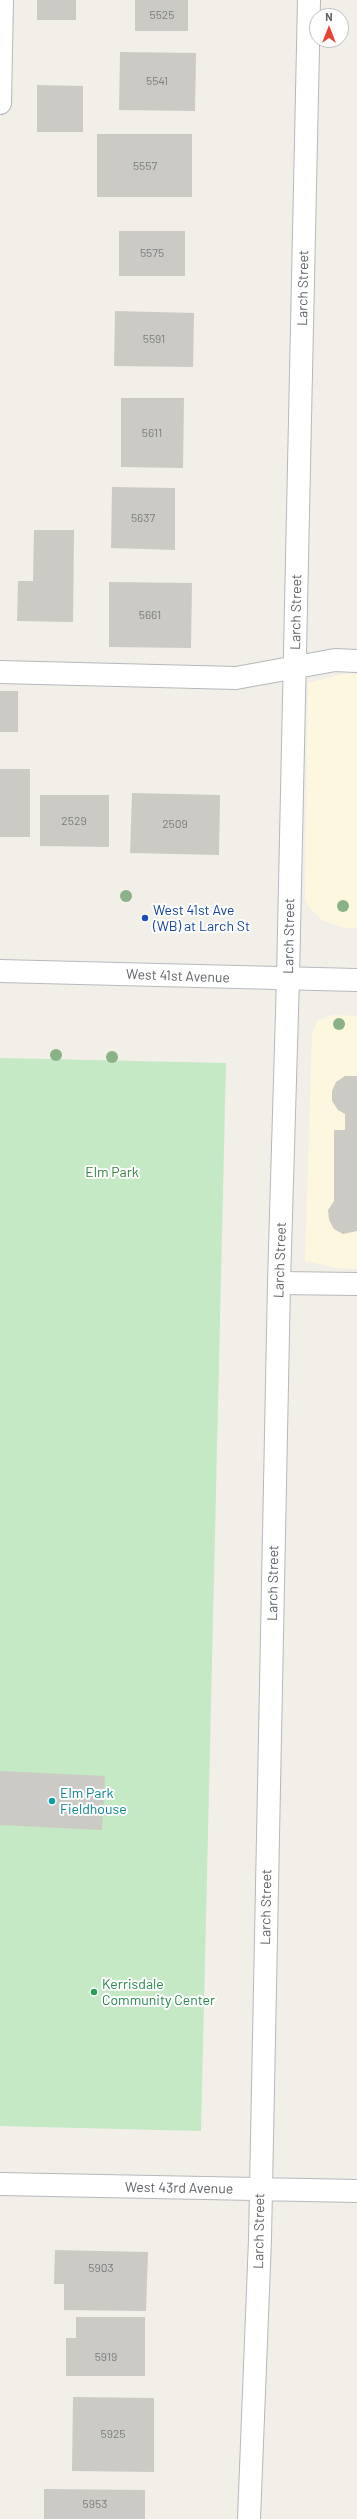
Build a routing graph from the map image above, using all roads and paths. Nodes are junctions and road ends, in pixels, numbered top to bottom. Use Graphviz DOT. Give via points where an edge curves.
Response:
graph roads {
  1 [pos="2,0"];
  2 [pos="309,0"];
  3 [pos="0,103"];
  4 [pos="357,661"];
  5 [pos="295,668"];
  6 [pos="0,672"];
  7 [pos="0,971"];
  8 [pos="288,978"];
  9 [pos="357,980"];
  10 [pos="279,1283"];
  11 [pos="357,1284"];
  12 [pos="0,2184"];
  13 [pos="260,2189"];
  14 [pos="357,2191"];
  15 [pos="249,2519"];
  1 -- 3 [label="street"];
  2 -- 5 [label="street, Larch Street"];
  4 -- 5 [label="street" via="335,660"];
  5 -- 6 [label="street" via="236,678"];
  5 -- 8 [label="street, Larch Street"];
  7 -- 8 [label="street, West 41st Avenue"];
  8 -- 9 [label="street, West 41st Avenue"];
  8 -- 10 [label="street, Larch Street"];
  10 -- 11 [label="street"];
  10 -- 13 [label="street, Larch Street"];
  12 -- 13 [label="street, West 43rd Avenue"];
  13 -- 14 [label="street, West 43rd Avenue"];
  13 -- 15 [label="street, Larch Street"];
}
